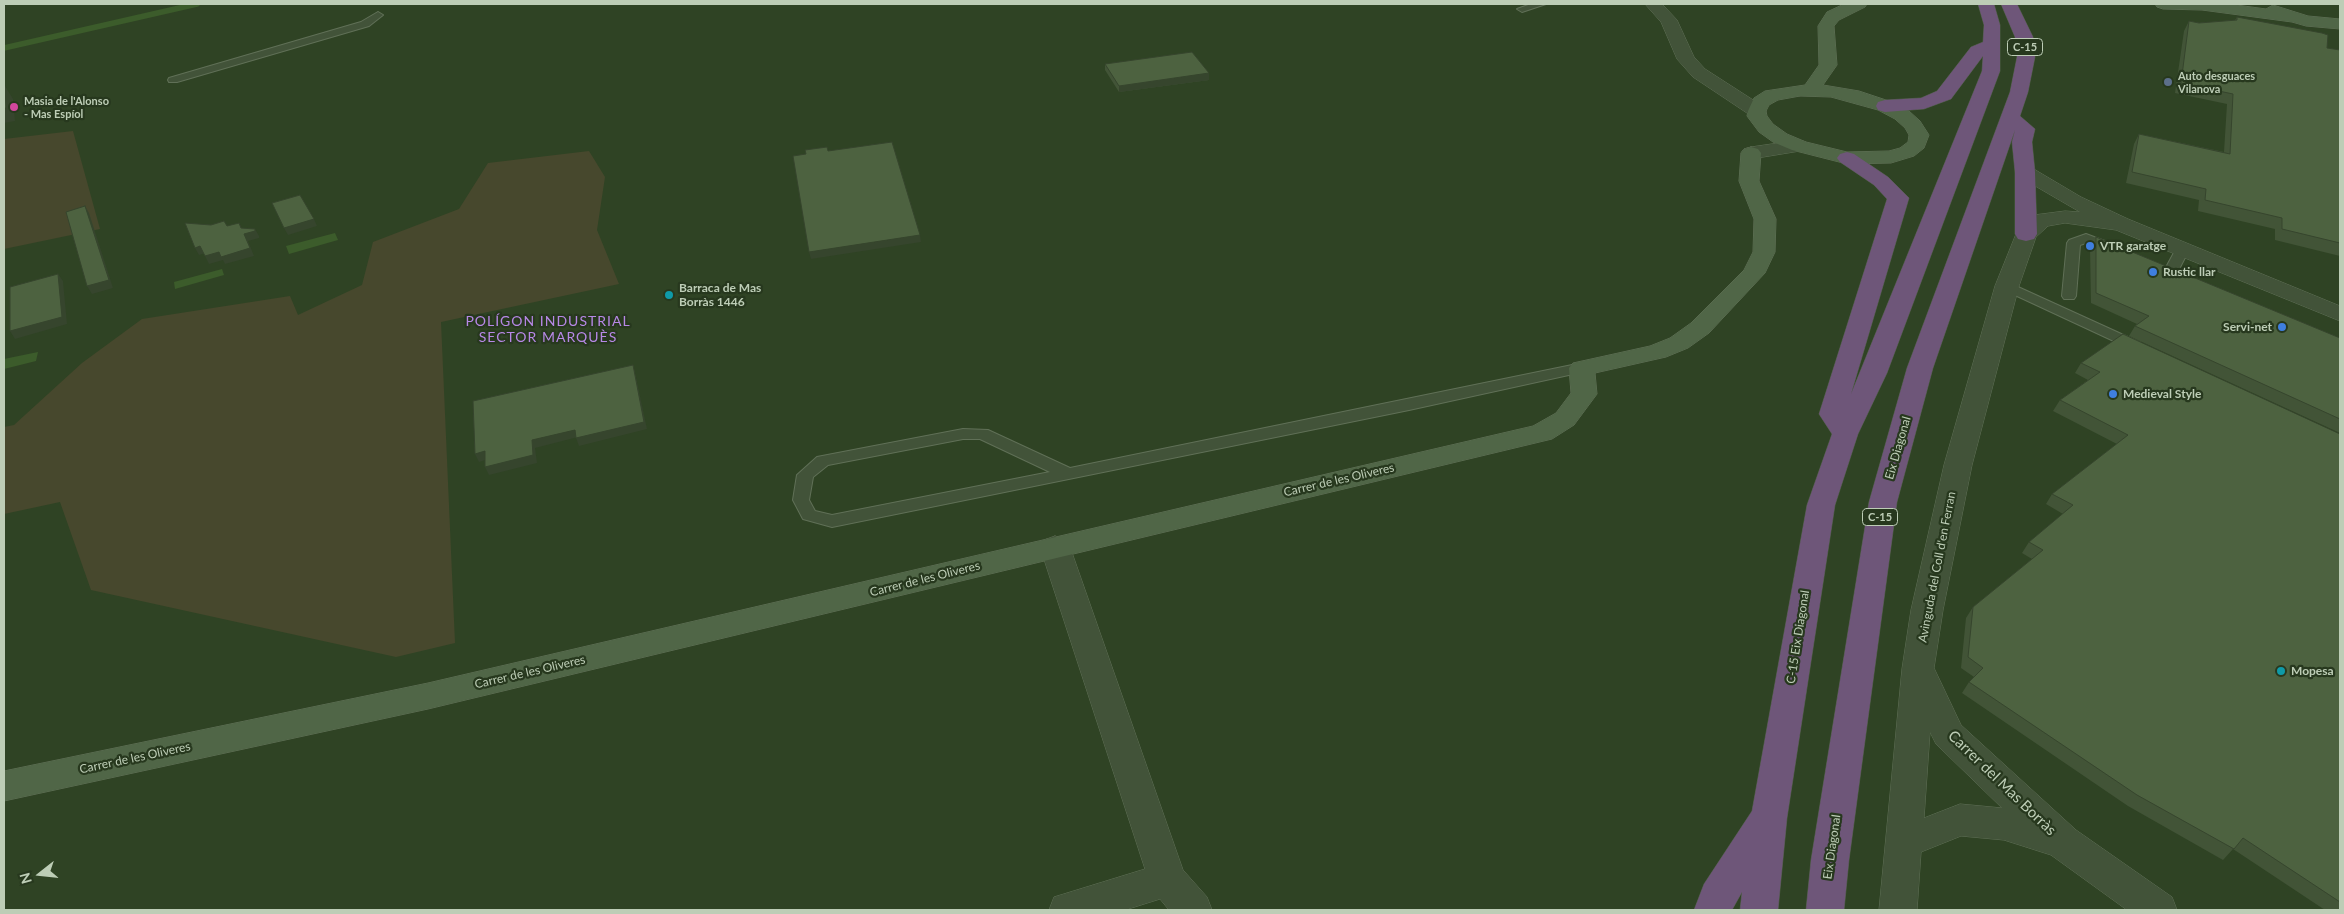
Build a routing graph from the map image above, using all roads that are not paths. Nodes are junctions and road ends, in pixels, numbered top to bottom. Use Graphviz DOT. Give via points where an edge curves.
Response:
graph roads {
  1 [pos="1541,4"];
  2 [pos="1653,4"];
  3 [pos="1859,4"];
  4 [pos="1986,4"];
  5 [pos="2009,4"];
  6 [pos="2163,4"];
  7 [pos="2209,4"];
  8 [pos="2266,4"];
  9 [pos="1522,9"];
  10 [pos="378,15"];
  11 [pos="2290,17"];
  12 [pos="2339,24"];
  13 [pos="1993,44"];
  14 [pos="1828,65"];
  15 [pos="173,80"];
  16 [pos="1720,86"];
  17 [pos="1811,90"];
  18 [pos="1772,95"];
  19 [pos="1852,95"];
  20 [pos="1885,106"];
  21 [pos="2010,117"];
  22 [pos="1761,119"];
  23 [pos="1799,146"];
  24 [pos="1751,154"];
  25 [pos="1847,158"];
  26 [pos="2025,172"];
  27 [pos="2120,224"];
  28 [pos="2026,234"];
  29 [pos="2182,250"];
  30 [pos="2128,256"];
  31 [pos="2153,266"];
  32 [pos="2170,273"];
  33 [pos="2197,284"];
  34 [pos="2007,286"];
  35 [pos="2069,296"];
  36 [pos="2340,314"];
  37 [pos="2151,353"];
  38 [pos="1582,368"];
  39 [pos="1844,434"];
  40 [pos="1068,474"];
  41 [pos="1055,547"];
  42 [pos="1918,669"];
  43 [pos="4,786"];
  44 [pos="1769,818"];
  45 [pos="1905,842"];
  46 [pos="2063,842"];
  47 [pos="1167,880"];
  48 [pos="1068,910"];
  49 [pos="1193,910"];
  50 [pos="1713,910"];
  51 [pos="1759,910"];
  52 [pos="1825,910"];
  53 [pos="1898,910"];
  54 [pos="2158,910"];
  1 -- 9 [label="lane"];
  2 -- 16 [label="street" via="1669,20 1686,59 1699,73"];
  3 -- 14 [label="street" via="1834,16 1826,26"];
  4 -- 13 [label="highway, C-15" via="1991,15"];
  5 -- 21 [label="highway, Eix Diagonal / C-15" via="2024,37 2026,57"];
  6 -- 7 [label="street"];
  7 -- 11 [label="street"];
  8 -- 11 [label="street"];
  10 -- 15 [label="lane" via="365,24"];
  11 -- 12 [label="street"];
  13 -- 20 [label="highway" via="1977,51 1944,95 1924,103"];
  13 -- 39 [label="highway, C-15 Eix Diagonal / C-15" via="1991,71 1874,373"];
  14 -- 17 [label="street"];
  14 -- 19 [label="street"];
  16 -- 18 [label="street"];
  16 -- 22 [label="street"];
  17 -- 18 [label="street"];
  17 -- 19 [label="street"];
  18 -- 22 [label="street" via="1761,102"];
  19 -- 20 [label="street"];
  20 -- 25 [label="street" via="1913,125 1919,135 1916,144 1907,152 1892,157"];
  21 -- 26 [label="highway" via="2025,129 2022,142"];
  21 -- 52 [label="highway, Eix Diagonal / C-15" via="1920,368 1883,502 1831,850"];
  22 -- 23 [label="street" via="1780,138"];
  22 -- 24 [label="street"];
  23 -- 24 [label="street"];
  23 -- 25 [label="street"];
  24 -- 38 [label="street" via="1750,180 1765,219 1764,252 1754,273 1700,328 1679,342 1657,352"];
  25 -- 39 [label="highway" via="1881,181 1898,198 1832,414"];
  26 -- 27 [label="street"];
  26 -- 28 [label="highway"];
  27 -- 28 [label="street" via="2065,217 2042,220"];
  27 -- 29 [label="street"];
  28 -- 34 [label="street, Avinguda del Coll d'en Ferran"];
  29 -- 32 [label="lane"];
  29 -- 36 [label="street"];
  30 -- 35 [label="lane" via="2086,238 2074,243"];
  31 -- 32 [label="lane"];
  32 -- 33 [label="lane"];
  34 -- 37 [label="lane"];
  34 -- 42 [label="street, Avinguda del Coll d'en Ferran" via="1958,464"];
  38 -- 40 [label="lane"];
  38 -- 41 [label="street, Carrer de les Oliveres" via="1584,394 1565,419 1542,433"];
  39 -- 44 [label="highway, C-15 Eix Diagonal / C-15" via="1821,505"];
  40 -- 40 [label="lane" via="832,521 809,515 800,500 805,476 823,461 963,434 982,434"];
  41 -- 43 [label="street, Carrer de les Oliveres" via="428,696"];
  41 -- 47 [label="street"];
  42 -- 45 [label="street, Avinguda del Coll d'en Ferran"];
  42 -- 46 [label="street, Carrer del Mas Borràs" via="1948,734"];
  44 -- 50 [label="highway" via="1718,896"];
  44 -- 51 [label="highway, C-15 Eix Diagonal / C-15"];
  45 -- 46 [label="street, Carrer del Mas Borràs" via="1960,820 2004,824"];
  45 -- 53 [label="street, Avinguda del Coll d'en Ferran"];
  46 -- 54 [label="street, Carrer del Mas Borràs"];
  47 -- 48 [label="street"];
  47 -- 49 [label="street"];
}
